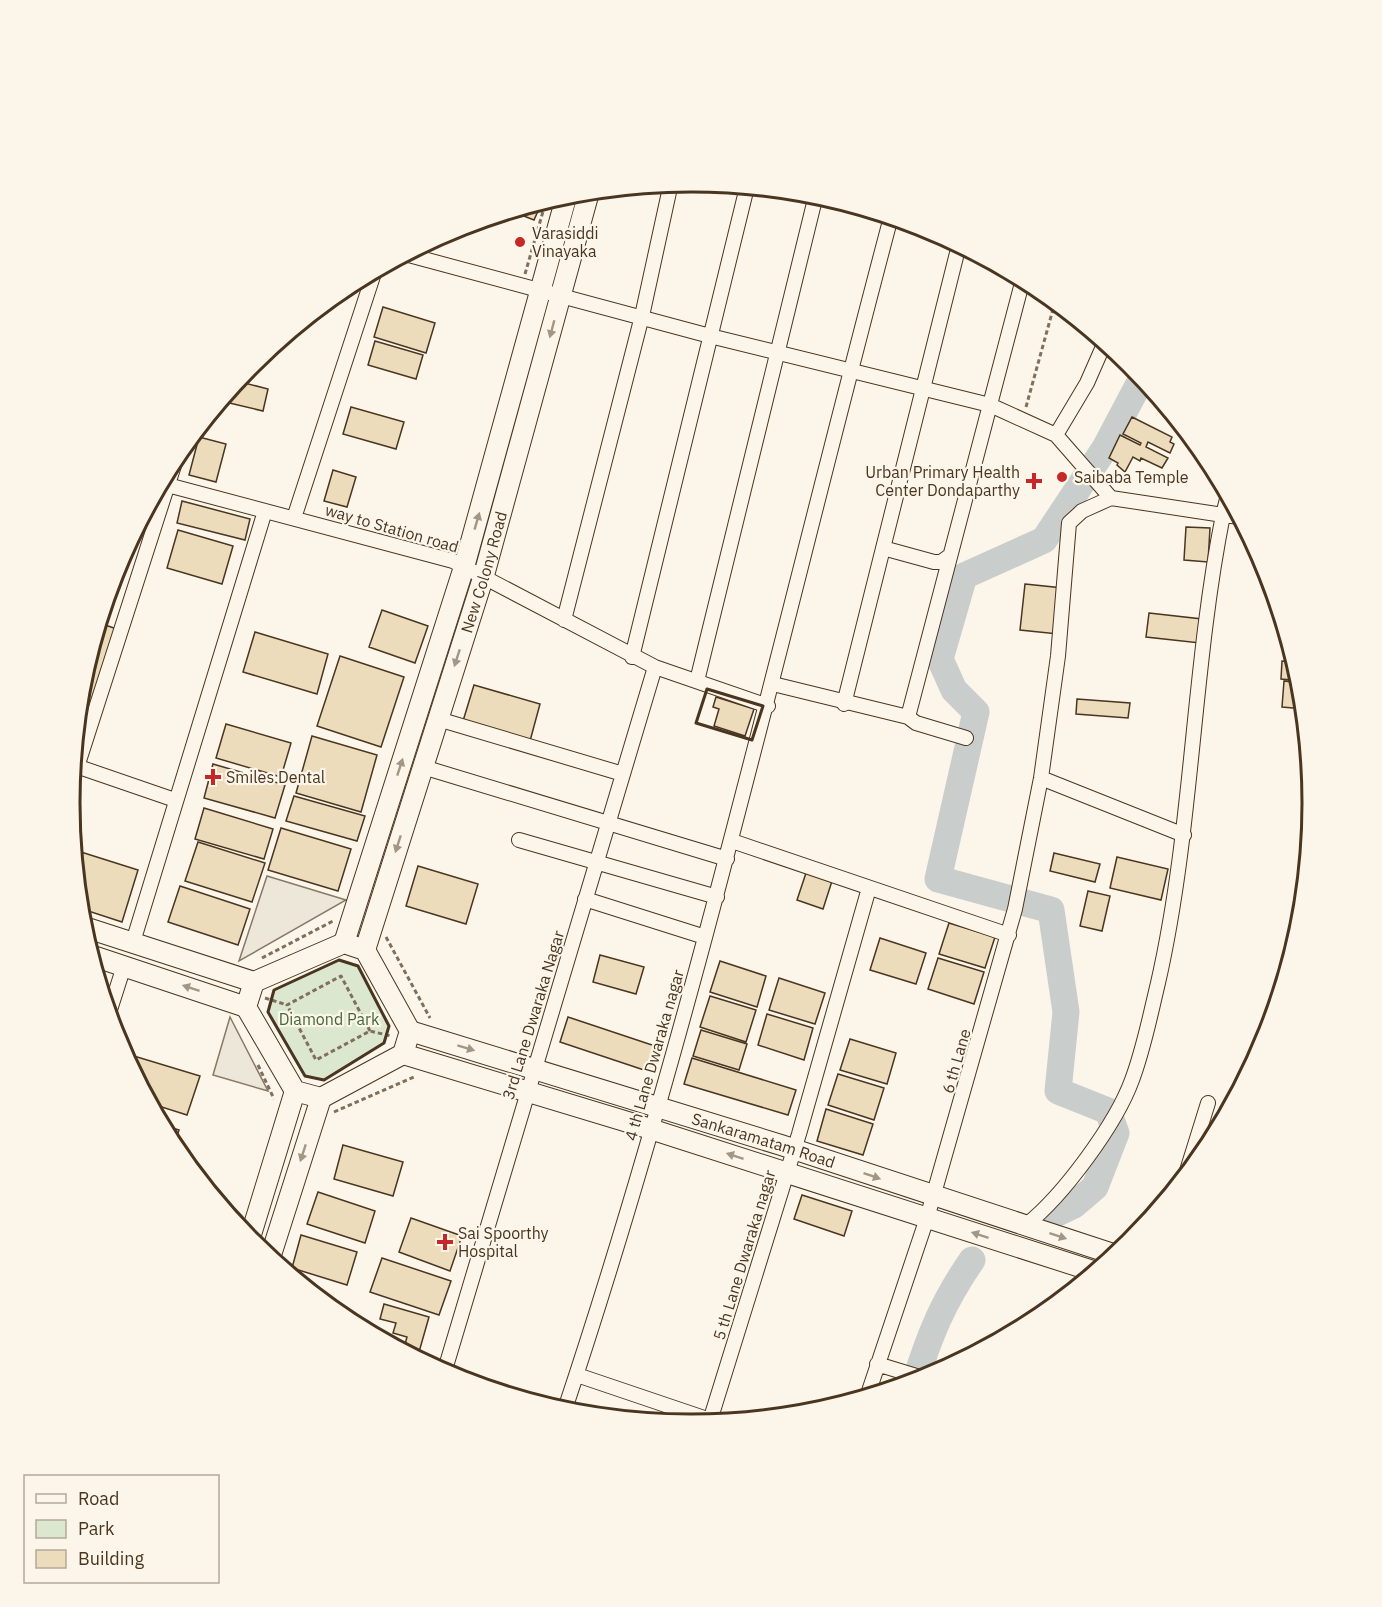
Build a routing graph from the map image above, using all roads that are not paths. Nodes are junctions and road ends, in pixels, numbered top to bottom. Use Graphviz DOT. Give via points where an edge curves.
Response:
graph roads {
  1 [pos="669,193"];
  2 [pos="745,194"];
  3 [pos="587,201"];
  4 [pos="814,205"];
  5 [pos="562,206"];
  6 [pos="889,225"];
  7 [pos="957,253"];
  8 [pos="417,257"];
  9 [pos="371,283"];
  10 [pos="531,286"];
  11 [pos="1021,289"];
  12 [pos="562,295"];
  13 [pos="642,316"];
  14 [pos="710,336"];
  15 [pos="1101,351"];
  16 [pos="778,352"];
  17 [pos="851,370"];
  18 [pos="923,387"];
  19 [pos="990,405"];
  20 [pos="1056,435"];
  21 [pos="169,485"];
  22 [pos="1111,498"];
  23 [pos="157,505"];
  24 [pos="1225,506"];
  25 [pos="265,511"];
  26 [pos="1223,515"];
  27 [pos="1230,516"];
  28 [pos="294,518"];
  29 [pos="883,548"];
  30 [pos="948,557"];
  31 [pos="464,567"];
  32 [pos="484,575"];
  33 [pos="564,620"];
  34 [pos="632,657"];
  35 [pos="655,667"];
  36 [pos="697,681"];
  37 [pos="773,684"];
  38 [pos="844,704"];
  39 [pos="768,706"];
  40 [pos="908,717"];
  41 [pos="438,719"];
  42 [pos="966,738"];
  43 [pos="83,739"];
  44 [pos="423,767"];
  45 [pos="81,768"];
  46 [pos="622,774"];
  47 [pos="1041,778"];
  48 [pos="175,800"];
  49 [pos="609,821"];
  50 [pos="1184,835"];
  51 [pos="519,840"];
  52 [pos="732,841"];
  53 [pos="728,859"];
  54 [pos="596,861"];
  55 [pos="869,888"];
  56 [pos="717,897"];
  57 [pos="585,899"];
  58 [pos="93,930"];
  59 [pos="1009,935"];
  60 [pos="705,937"];
  61 [pos="133,942"];
  62 [pos="344,943"];
  63 [pos="365,950"];
  64 [pos="99,958"];
  65 [pos="124,966"];
  66 [pos="254,982"];
  67 [pos="113,1002"];
  68 [pos="246,1007"];
  69 [pos="410,1032"];
  70 [pos="403,1054"];
  71 [pos="534,1069"];
  72 [pos="295,1090"];
  73 [pos="527,1092"];
  74 [pos="321,1098"];
  75 [pos="1208,1103"];
  76 [pos="657,1107"];
  77 [pos="650,1129"];
  78 [pos="795,1150"];
  79 [pos="1193,1152"];
  80 [pos="787,1173"];
  81 [pos="934,1196"];
  82 [pos="927,1218"];
  83 [pos="1026,1225"];
  84 [pos="253,1229"];
  85 [pos="273,1249"];
  86 [pos="1106,1252"];
  87 [pos="1087,1269"];
  88 [pos="447,1363"];
  89 [pos="877,1364"];
  90 [pos="910,1374"];
  91 [pos="577,1375"];
  92 [pos="870,1388"];
  93 [pos="568,1402"];
  94 [pos="711,1414"];
  95 [pos="689,1415"];
  1 -- 13 [label="street"];
  2 -- 14 [label="street"];
  3 -- 12 [label="main road, New Colony Road"];
  4 -- 16 [label="street"];
  5 -- 10 [label="main road, New Colony Road"];
  6 -- 17 [label="street, 4 th Lane Dwaraka nagar"];
  7 -- 18 [label="street"];
  8 -- 10 [label="street"];
  9 -- 28 [label="street"];
  10 -- 12 [label="street"];
  31 -- 10 [label="main road, New Colony Road, one-way"];
  11 -- 19 [label="street"];
  12 -- 13 [label="street"];
  12 -- 32 [label="main road, New Colony Road, one-way"];
  13 -- 14 [label="street"];
  13 -- 33 [label="street"];
  14 -- 16 [label="street"];
  14 -- 34 [label="street"];
  15 -- 20 [label="street"];
  16 -- 17 [label="street"];
  16 -- 36 [label="street"];
  17 -- 18 [label="street"];
  17 -- 37 [label="street, 4 th Lane Dwaraka nagar"];
  18 -- 19 [label="street"];
  18 -- 29 [label="street"];
  19 -- 20 [label="street"];
  19 -- 30 [label="street"];
  20 -- 22 [label="street"];
  21 -- 25 [label="street, way to Station road"];
  22 -- 26 [label="street"];
  22 -- 47 [label="street, 6 th Lane" via="1082,511 1069,524 1058,656"];
  23 -- 43 [label="street"];
  24 -- 26 [label="street"];
  25 -- 28 [label="street, way to Station road"];
  25 -- 48 [label="street"];
  26 -- 27 [label="street"];
  26 -- 50 [label="street"];
  28 -- 31 [label="street, way to Station road"];
  29 -- 30 [label="street" via="934,562"];
  29 -- 38 [label="street"];
  30 -- 40 [label="street"];
  31 -- 32 [label="street, way to Station road"];
  62 -- 31 [label="main road, New Colony Road, one-way"];
  32 -- 33 [label="street, way to Station road"];
  32 -- 41 [label="main road, New Colony Road, one-way"];
  33 -- 34 [label="street, way to Station road"];
  34 -- 35 [label="street, way to Station road"];
  35 -- 36 [label="street, way to Station road"];
  35 -- 46 [label="street, 3rd Lane Dwaraka Nagar"];
  36 -- 39 [label="street, way to Station road"];
  37 -- 38 [label="street"];
  37 -- 39 [label="street, 4 th Lane Dwaraka nagar"];
  38 -- 40 [label="street"];
  39 -- 52 [label="street, 4 th Lane Dwaraka nagar"];
  40 -- 42 [label="street"];
  41 -- 44 [label="main road, New Colony Road"];
  41 -- 46 [label="street"];
  44 -- 49 [label="street"];
  44 -- 63 [label="main road, New Colony Road, one-way"];
  45 -- 48 [label="street"];
  46 -- 49 [label="street, 3rd Lane Dwaraka Nagar"];
  47 -- 50 [label="street"];
  47 -- 59 [label="street, 6 th Lane"];
  48 -- 61 [label="street"];
  49 -- 53 [label="street"];
  49 -- 54 [label="street, 3rd Lane Dwaraka Nagar"];
  50 -- 83 [label="street" via="1173,916 1132,1082 1119,1108 1060,1193"];
  51 -- 54 [label="street"];
  52 -- 53 [label="street, 4 th Lane Dwaraka nagar"];
  52 -- 55 [label="street"];
  53 -- 56 [label="street, 4 th Lane Dwaraka nagar"];
  54 -- 56 [label="street"];
  54 -- 57 [label="street, 3rd Lane Dwaraka Nagar"];
  55 -- 59 [label="street"];
  55 -- 78 [label="street, 5 th Lane Dwaraka nagar"];
  56 -- 60 [label="street, 4 th Lane Dwaraka nagar"];
  57 -- 60 [label="street"];
  57 -- 71 [label="street, 3rd Lane Dwaraka Nagar"];
  58 -- 61 [label="main road"];
  59 -- 81 [label="street, 6 th Lane"];
  60 -- 76 [label="street, 4 th Lane Dwaraka nagar"];
  61 -- 66 [label="main road"];
  62 -- 63 [label="main road"];
  62 -- 66 [label="main road"];
  63 -- 69 [label="main road"];
  64 -- 65 [label="main road"];
  65 -- 67 [label="street"];
  68 -- 65 [label="main road, one-way"];
  66 -- 68 [label="main road"];
  68 -- 72 [label="main road"];
  69 -- 70 [label="main road"];
  69 -- 71 [label="main road, Sankaramatam Road, one-way"];
  70 -- 73 [label="main road, Sankaramatam Road"];
  70 -- 74 [label="main road"];
  71 -- 73 [label="street, 3rd Lane Dwaraka Nagar"];
  71 -- 76 [label="main road, Sankaramatam Road"];
  72 -- 74 [label="main road"];
  72 -- 84 [label="main road"];
  73 -- 77 [label="main road, Sankaramatam Road"];
  73 -- 88 [label="street, 3rd Lane Dwaraka Nagar"];
  74 -- 85 [label="main road, one-way"];
  75 -- 79 [label="street"];
  76 -- 77 [label="street, 4 th Lane Dwaraka nagar"];
  76 -- 78 [label="main road, Sankaramatam Road"];
  80 -- 77 [label="main road, Sankaramatam Road, one-way"];
  77 -- 91 [label="street, 4 th Lane Dwaraka nagar"];
  78 -- 80 [label="street, 5 th Lane Dwaraka nagar"];
  78 -- 81 [label="main road, Sankaramatam Road, one-way"];
  80 -- 82 [label="main road, Sankaramatam Road"];
  80 -- 94 [label="street, 5 th Lane Dwaraka nagar"];
  81 -- 82 [label="street, 6 th Lane"];
  81 -- 83 [label="main road, Sankaramatam Road"];
  87 -- 82 [label="main road, Sankaramatam Road, one-way"];
  82 -- 89 [label="street, 6 th Lane"];
  83 -- 86 [label="main road, Sankaramatam Road, one-way"];
  89 -- 90 [label="street"];
  89 -- 92 [label="street, 6 th Lane"];
  91 -- 93 [label="street, 4 th Lane Dwaraka nagar"];
  91 -- 95 [label="street"];
}
